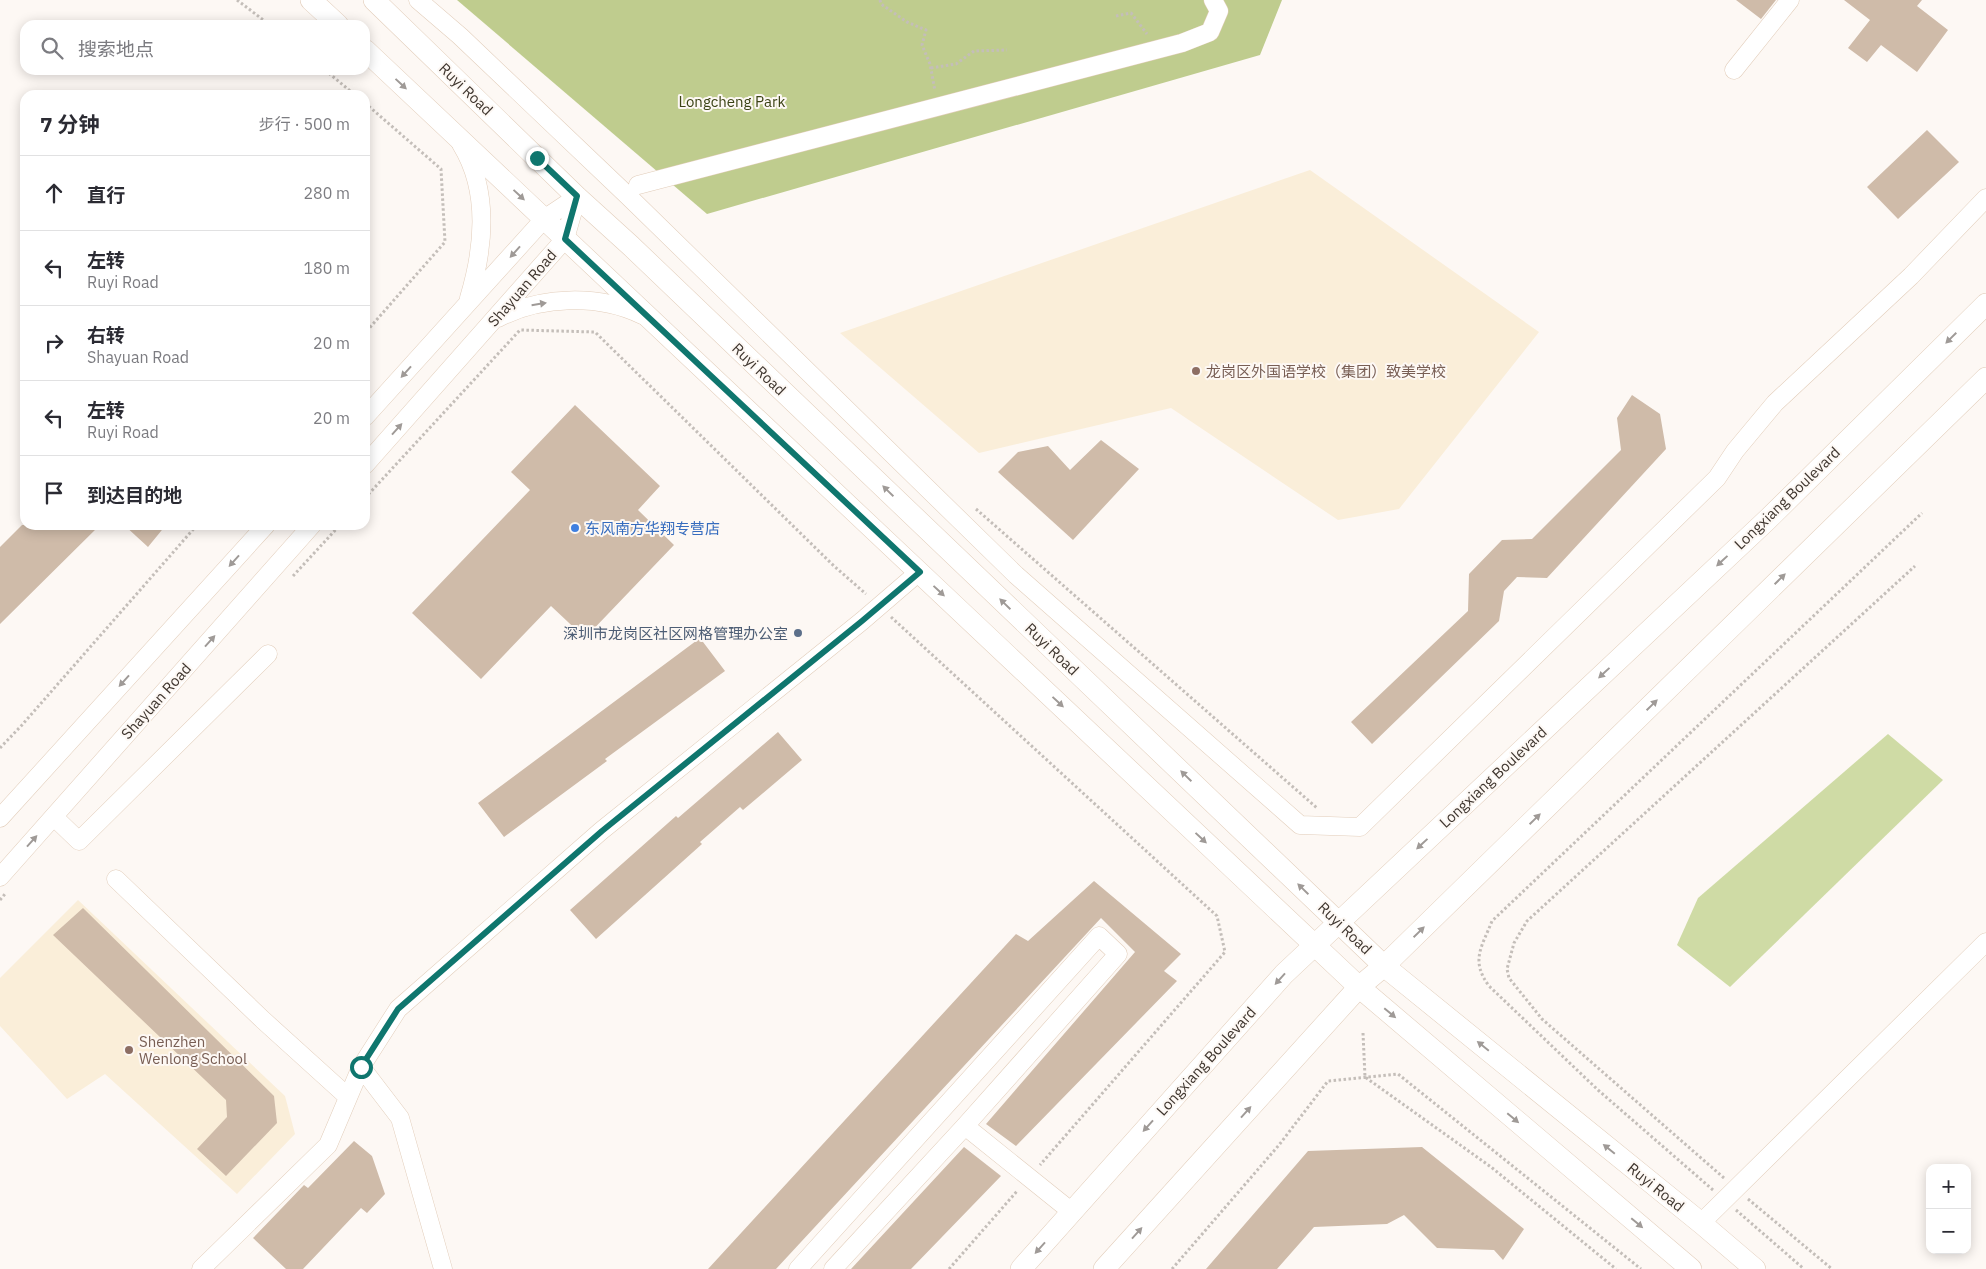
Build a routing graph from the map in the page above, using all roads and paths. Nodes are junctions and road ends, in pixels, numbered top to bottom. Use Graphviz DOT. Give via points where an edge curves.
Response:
graph roads {
  1 [pos="237,0"];
  2 [pos="311,0"];
  3 [pos="374,0"];
  4 [pos="418,0"];
  5 [pos="880,0"];
  6 [pos="1212,0"];
  7 [pos="1790,0"];
  8 [pos="1116,16"];
  9 [pos="263,20"];
  10 [pos="333,20"];
  11 [pos="1159,49"];
  12 [pos="1007,50"];
  13 [pos="370,55"];
  14 [pos="931,68"];
  15 [pos="1734,70"];
  16 [pos="331,75"];
  17 [pos="349,90"];
  18 [pos="936,97"];
  19 [pos="370,107"];
  20 [pos="455,135"];
  21 [pos="638,185"];
  22 [pos="577,196"];
  23 [pos="1986,198"];
  24 [pos="544,219"];
  25 [pos="565,239"];
  26 [pos="468,304"];
  27 [pos="1986,304"];
  28 [pos="649,318"];
  29 [pos="494,320"];
  30 [pos="370,327"];
  31 [pos="1986,378"];
  32 [pos="370,412"];
  33 [pos="370,459"];
  34 [pos="370,493"];
  35 [pos="973,507"];
  36 [pos="1922,514"];
  37 [pos="193,530"];
  38 [pos="261,530"];
  39 [pos="308,530"];
  40 [pos="1915,566"];
  41 [pos="920,572"];
  42 [pos="880,606"];
  43 [pos="268,654"];
  44 [pos="0,748"];
  45 [pos="54,817"];
  46 [pos="0,818"];
  47 [pos="1338,826"];
  48 [pos="0,878"];
  49 [pos="116,879"];
  50 [pos="1339,922"];
  51 [pos="1986,942"];
  52 [pos="1315,945"];
  53 [pos="1384,966"];
  54 [pos="1359,987"];
  55 [pos="1363,1033"];
  56 [pos="361,1067"];
  57 [pos="348,1097"];
  58 [pos="965,1126"];
  59 [pos="1029,1178"];
  60 [pos="1730,1194"];
  61 [pos="1072,1212"];
  62 [pos="1701,1223"];
  63 [pos="201,1269"];
  64 [pos="444,1269"];
  65 [pos="798,1269"];
  66 [pos="833,1269"];
  67 [pos="950,1269"];
  68 [pos="1021,1269"];
  69 [pos="1104,1269"];
  70 [pos="1172,1269"];
  71 [pos="1616,1269"];
  72 [pos="1641,1269"];
  73 [pos="1691,1269"];
  74 [pos="1755,1269"];
  75 [pos="1804,1269"];
  76 [pos="1832,1269"];
  1 -- 9 [label="path"];
  2 -- 10 [label="main road"];
  3 -- 22 [label="main road, Ruyi Road"];
  4 -- 47 [label="street" via="628,196 1016,575 1300,825"];
  5 -- 14 [label="path" via="906,22 926,30 922,45"];
  6 -- 11 [label="street" via="1219,11 1210,32"];
  7 -- 15 [label="street"];
  8 -- 11 [label="path" via="1131,13"];
  11 -- 21 [label="street"];
  12 -- 14 [label="path" via="974,51 956,64"];
  13 -- 20 [label="main road, one-way"];
  14 -- 18 [label="path"];
  16 -- 17 [label="path"];
  19 -- 30 [label="path" via="441,169 445,242"];
  20 -- 24 [label="main road, one-way"];
  20 -- 26 [label="street" via="469,157 480,203 480,253"];
  22 -- 24 [label="street, Shayuan Road"];
  22 -- 25 [label="street, Shayuan Road"];
  50 -- 22 [label="main road, Ruyi Road, one-way"];
  23 -- 47 [label="street" via="1912,276 1774,403 1717,478 1360,827"];
  24 -- 25 [label="main road"];
  24 -- 26 [label="street, Shayuan Road, one-way"];
  25 -- 28 [label="main road"];
  25 -- 29 [label="street, Shayuan Road"];
  26 -- 32 [label="street, Shayuan Road, one-way"];
  27 -- 50 [label="main road, Longxiang Boulevard, one-way" via="1768,518"];
  29 -- 28 [label="street, one-way" via="530,306 579,300 625,306"];
  28 -- 41 [label="main road"];
  33 -- 29 [label="street, Shayuan Road, one-way"];
  53 -- 31 [label="main road, one-way"];
  34 -- 42 [label="path" via="520,330 595,332 834,566"];
  35 -- 47 [label="path"];
  36 -- 60 [label="path" via="1492,921 1479,954 1479,971 1488,986 1598,1090"];
  37 -- 44 [label="path"];
  38 -- 46 [label="street, one-way"];
  45 -- 39 [label="street, Shayuan Road, one-way"];
  40 -- 60 [label="path" via="1527,921 1514,943 1507,969 1509,978 1542,1019"];
  41 -- 42 [label="street"];
  41 -- 52 [label="main road, one-way"];
  42 -- 56 [label="street" via="602,831 398,1009"];
  42 -- 59 [label="path" via="1217,916 1225,952"];
  43 -- 45 [label="street" via="79,841"];
  48 -- 45 [label="street, Shayuan Road, one-way"];
  49 -- 57 [label="street" via="262,1020"];
  50 -- 52 [label="main road, Longxiang Boulevard"];
  50 -- 53 [label="main road, Ruyi Road"];
  51 -- 60 [label="street"];
  52 -- 54 [label="main road"];
  52 -- 61 [label="main road, Longxiang Boulevard, one-way" via="1284,974"];
  53 -- 54 [label="main road"];
  62 -- 53 [label="main road, Ruyi Road, one-way"];
  69 -- 54 [label="main road, one-way"];
  54 -- 73 [label="main road, one-way"];
  55 -- 71 [label="path" via="1365,1077 1491,1167"];
  56 -- 57 [label="street"];
  56 -- 64 [label="street" via="400,1118"];
  57 -- 63 [label="street" via="328,1145"];
  58 -- 59 [label="street"];
  58 -- 65 [label="street" via="1118,954 1099,936"];
  58 -- 66 [label="street"];
  59 -- 61 [label="street"];
  59 -- 67 [label="path"];
  60 -- 62 [label="street"];
  60 -- 75 [label="path"];
  60 -- 76 [label="path"];
  61 -- 68 [label="main road, Longxiang Boulevard, one-way"];
  62 -- 74 [label="main road, Ruyi Road"];
  70 -- 72 [label="path" via="1279,1145 1328,1081 1398,1074"];
}
